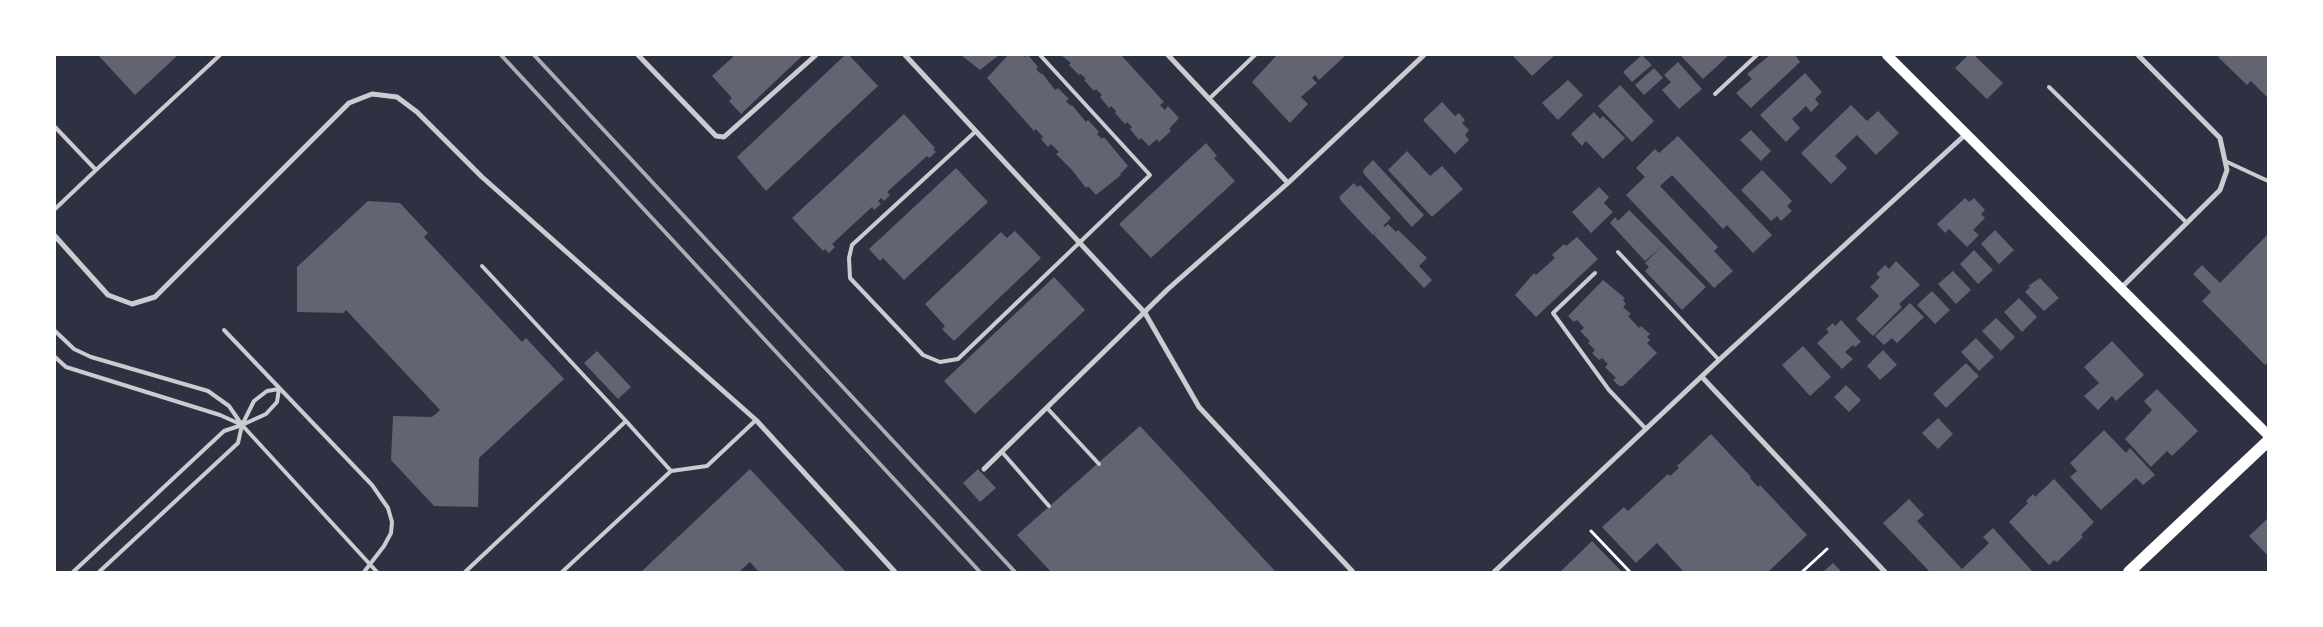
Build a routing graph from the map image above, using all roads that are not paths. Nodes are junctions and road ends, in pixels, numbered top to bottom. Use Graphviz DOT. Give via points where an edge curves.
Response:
graph roads {
  1 [pos="220,55"];
  2 [pos="638,55"];
  3 [pos="816,55"];
  4 [pos="905,55"];
  5 [pos="1040,55"];
  6 [pos="1168,55"];
  7 [pos="1255,55"];
  8 [pos="1424,55"];
  9 [pos="1757,55"];
  10 [pos="1887,55"];
  11 [pos="2138,55"];
  12 [pos="2049,87"];
  13 [pos="1715,94"];
  14 [pos="1209,99"];
  15 [pos="55,127"];
  16 [pos="976,131"];
  17 [pos="1966,134"];
  18 [pos="2225,160"];
  19 [pos="96,170"];
  20 [pos="2268,181"];
  21 [pos="1288,183"];
  22 [pos="55,209"];
  23 [pos="2187,223"];
  24 [pos="55,236"];
  25 [pos="1080,244"];
  26 [pos="1618,252"];
  27 [pos="482,266"];
  28 [pos="1595,274"];
  29 [pos="2121,288"];
  30 [pos="1145,313"];
  31 [pos="224,330"];
  32 [pos="55,331"];
  33 [pos="55,357"];
  34 [pos="1719,360"];
  35 [pos="1702,377"];
  36 [pos="279,389"];
  37 [pos="1048,409"];
  38 [pos="756,420"];
  39 [pos="626,421"];
  40 [pos="242,425"];
  41 [pos="1646,429"];
  42 [pos="2268,435"];
  43 [pos="2268,441"];
  44 [pos="1002,452"];
  45 [pos="1099,464"];
  46 [pos="984,469"];
  47 [pos="671,471"];
  48 [pos="1049,506"];
  49 [pos="371,565"];
  50 [pos="74,572"];
  51 [pos="99,572"];
  52 [pos="364,572"];
  53 [pos="377,572"];
  54 [pos="465,572"];
  55 [pos="562,572"];
  56 [pos="895,572"];
  57 [pos="1353,572"];
  58 [pos="1494,572"];
  59 [pos="1885,572"];
  60 [pos="2129,572"];
  1 -- 19 [label="lane"];
  2 -- 3 [label="street" via="716,136 724,138"];
  4 -- 16 [label="street"];
  5 -- 25 [label="lane" via="1150,176"];
  6 -- 14 [label="street"];
  7 -- 14 [label="lane"];
  8 -- 21 [label="street"];
  9 -- 13 [label="lane"];
  10 -- 17 [label="main road"];
  11 -- 18 [label="street" via="2220,138"];
  12 -- 23 [label="lane"];
  14 -- 21 [label="street"];
  15 -- 19 [label="lane"];
  16 -- 25 [label="street"];
  16 -- 25 [label="lane" via="852,245 850,278 923,354 940,362 958,359"];
  17 -- 29 [label="main road"];
  17 -- 34 [label="street"];
  18 -- 20 [label="lane"];
  18 -- 23 [label="street" via="2227,170 2220,190"];
  19 -- 22 [label="lane"];
  21 -- 30 [label="street"];
  23 -- 29 [label="street"];
  24 -- 38 [label="street" via="108,295 132,304 155,297 349,103 372,94 397,97 417,112 482,177"];
  25 -- 30 [label="street"];
  26 -- 34 [label="lane"];
  27 -- 39 [label="lane"];
  28 -- 41 [label="lane" via="1553,313 1609,390"];
  29 -- 42 [label="main road"];
  30 -- 37 [label="street"];
  30 -- 57 [label="street" via="1199,407"];
  31 -- 36 [label="lane"];
  32 -- 40 [label="lane" via="74,349 91,357 208,391 229,406"];
  33 -- 40 [label="lane" via="66,367 220,415"];
  34 -- 35 [label="street"];
  35 -- 41 [label="street"];
  35 -- 59 [label="street"];
  36 -- 40 [label="lane" via="267,391 254,402"];
  36 -- 40 [label="lane" via="278,402 272,409"];
  36 -- 49 [label="lane" via="372,485 388,508 391,533"];
  37 -- 44 [label="street"];
  37 -- 45 [label="lane"];
  38 -- 47 [label="lane" via="707,466"];
  38 -- 56 [label="street"];
  39 -- 47 [label="lane"];
  39 -- 54 [label="lane"];
  40 -- 49 [label="lane"];
  40 -- 50 [label="lane" via="224,431"];
  40 -- 51 [label="lane" via="238,443"];
  41 -- 58 [label="street"];
  43 -- 60 [label="main road"];
  44 -- 46 [label="street"];
  44 -- 48 [label="lane"];
  47 -- 55 [label="lane"];
  49 -- 52 [label="lane"];
  49 -- 53 [label="lane"];
}
